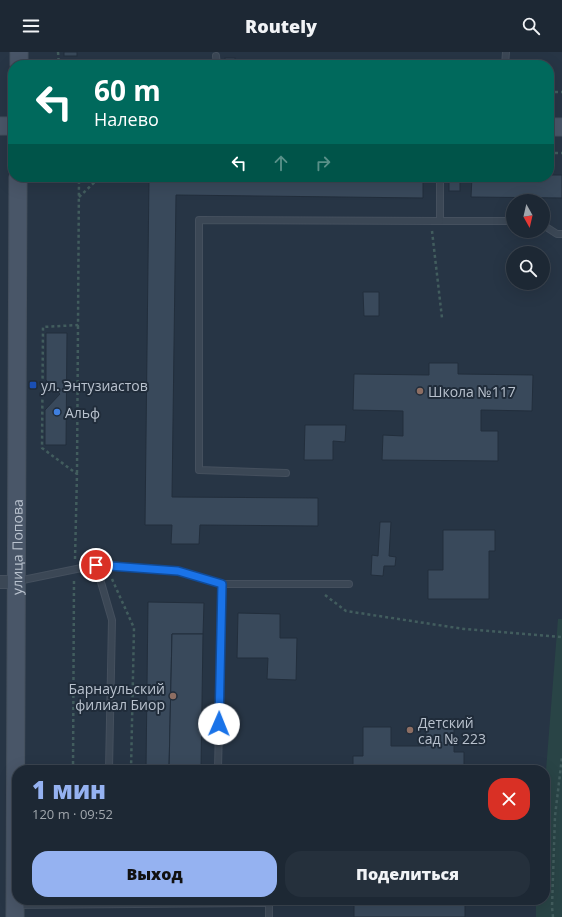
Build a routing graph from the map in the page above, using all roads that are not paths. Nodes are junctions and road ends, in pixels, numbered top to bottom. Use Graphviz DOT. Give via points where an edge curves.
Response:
graph roads {
  1 [pos="216,56"];
  2 [pos="216,60"];
  3 [pos="18,182"];
  4 [pos="440,182"];
  5 [pos="440,221"];
  6 [pos="506,221"];
  7 [pos="550,229"];
  8 [pos="562,234"];
  9 [pos="286,473"];
  10 [pos="96,565"];
  11 [pos="8,582"];
  12 [pos="222,584"];
  13 [pos="349,584"];
  14 [pos="14,765"];
  15 [pos="109,765"];
  16 [pos="218,765"];
  17 [pos="144,905"];
  18 [pos="269,905"];
  19 [pos="15,911"];
  20 [pos="269,917"];
  1 -- 2 [label="lane"];
  3 -- 11 [label="main road, улица Попова"];
  4 -- 5 [label="lane"];
  5 -- 6 [label="lane"];
  5 -- 9 [label="lane" via="199,220 199,470"];
  7 -- 8 [label="lane"];
  10 -- 11 [label="lane"];
  10 -- 12 [label="lane" via="178,571"];
  10 -- 15 [label="lane" via="112,620"];
  11 -- 14 [label="main road, улица Попова"];
  12 -- 13 [label="lane"];
  12 -- 16 [label="lane"];
  17 -- 19 [label="lane"];
  18 -- 20 [label="lane"];
}
